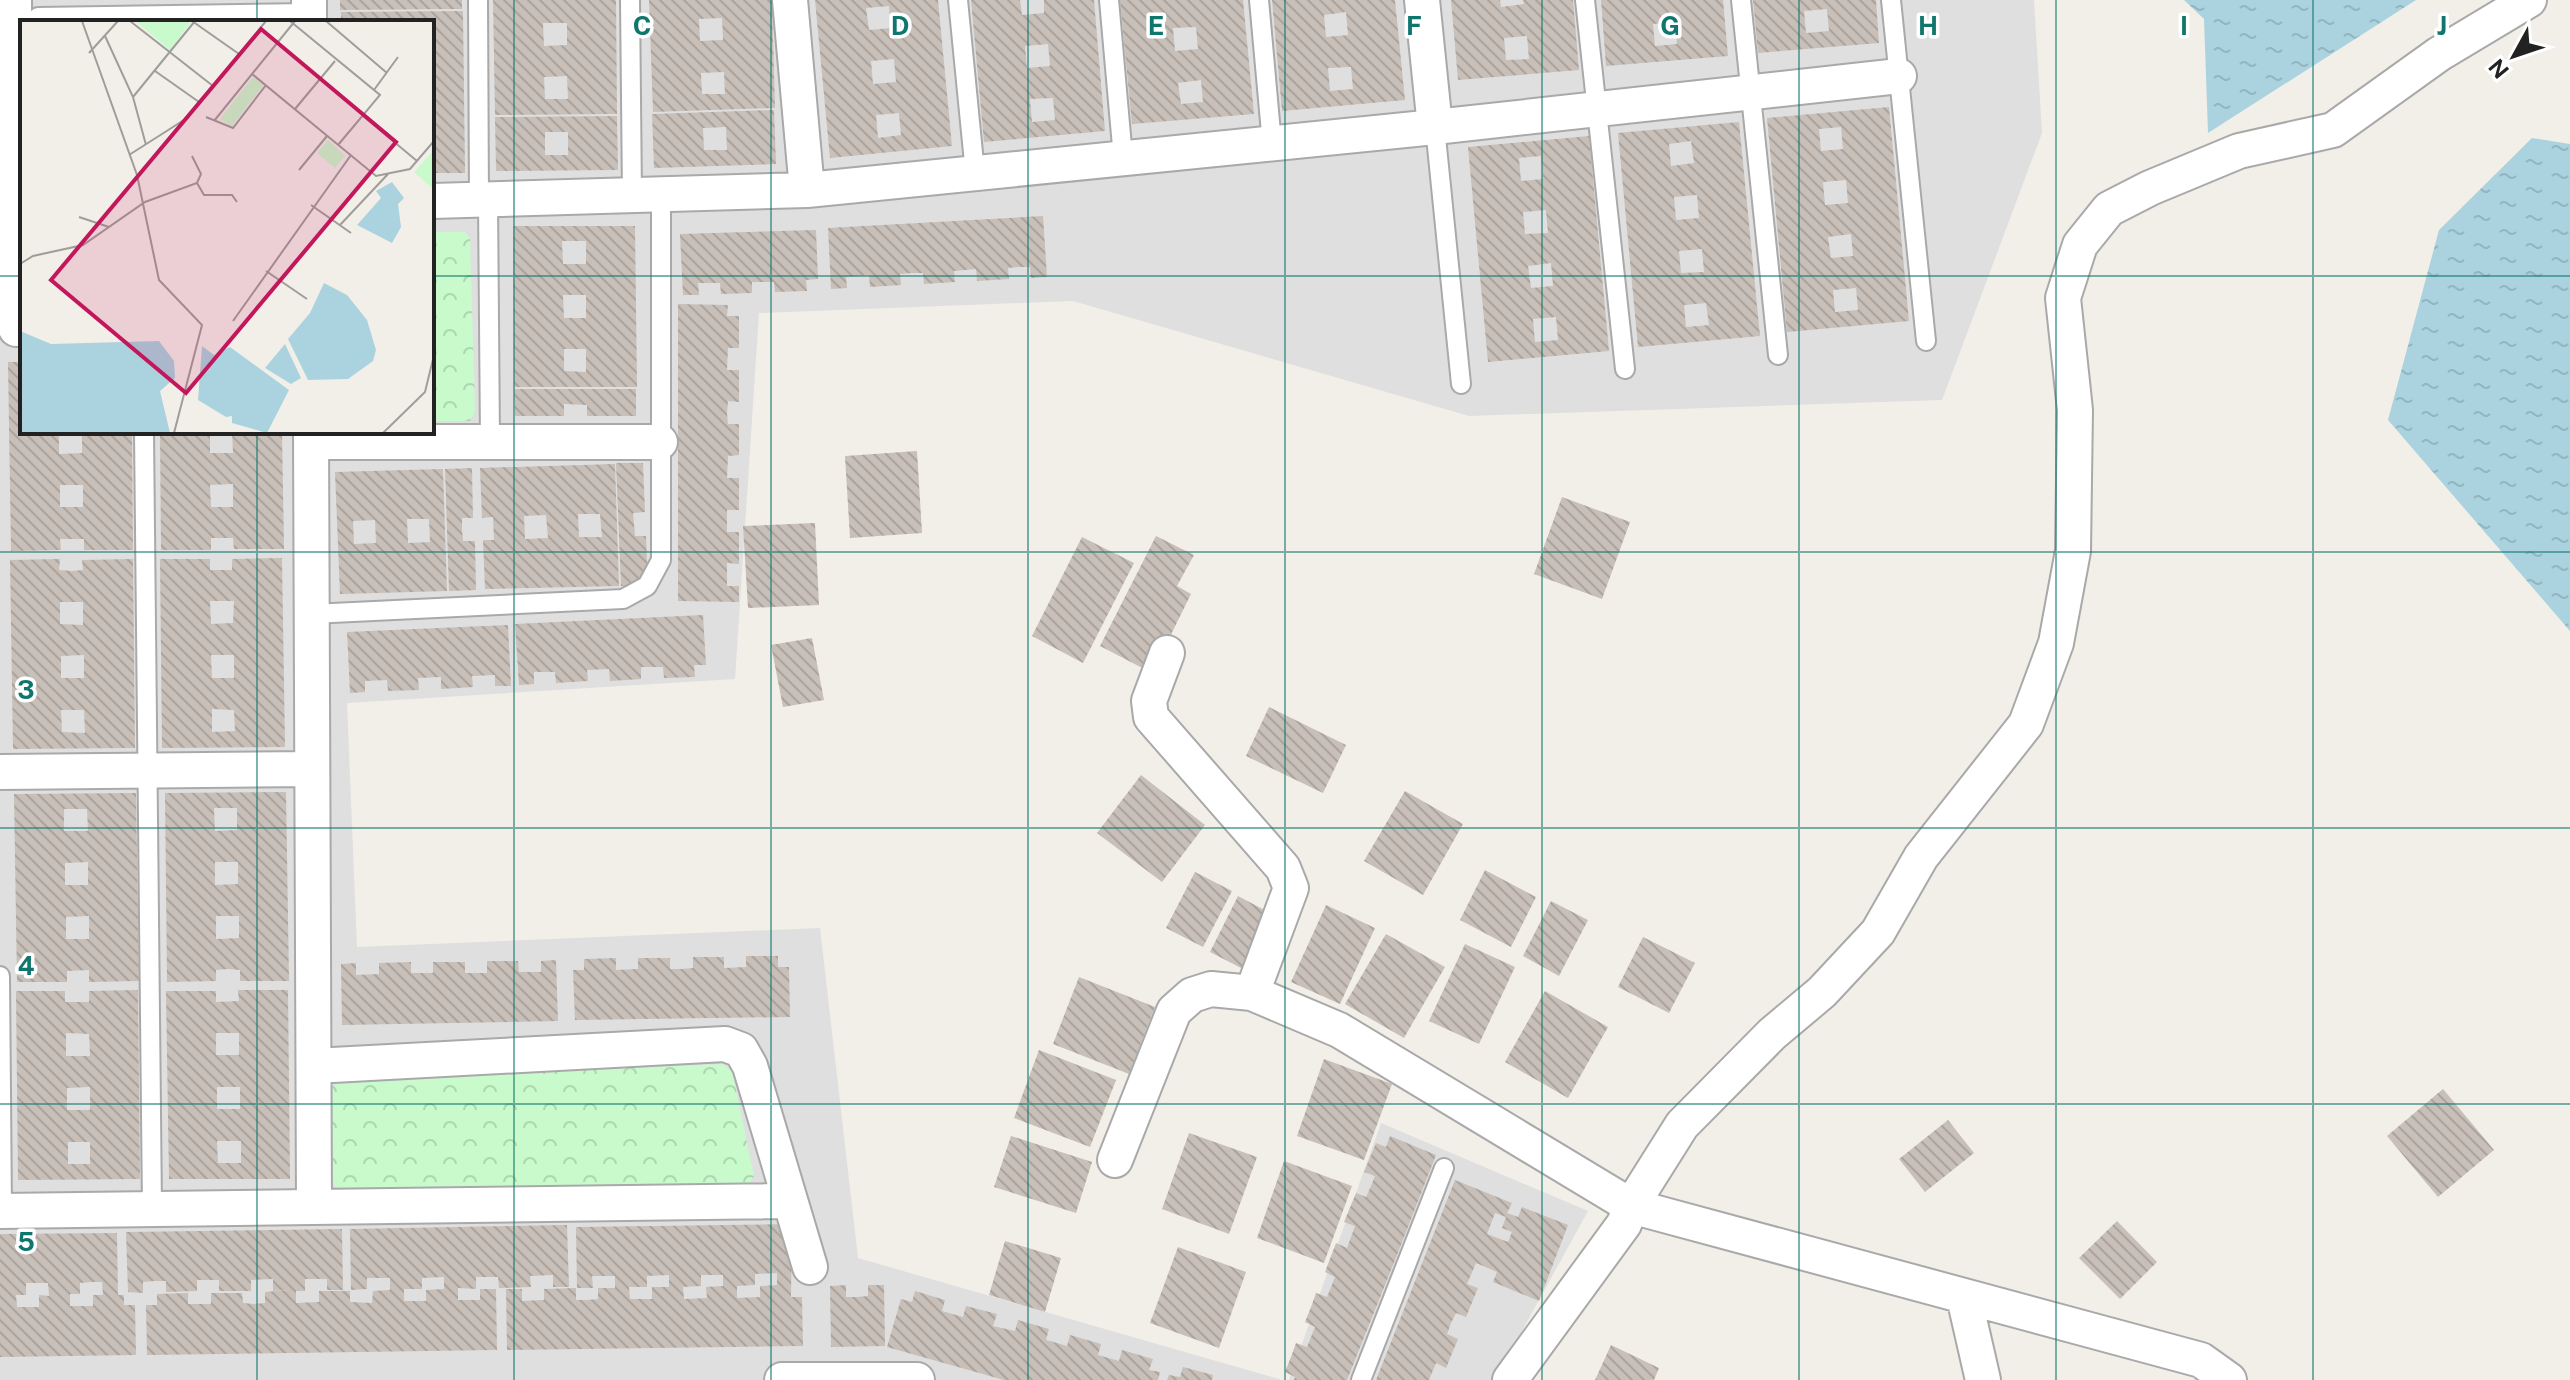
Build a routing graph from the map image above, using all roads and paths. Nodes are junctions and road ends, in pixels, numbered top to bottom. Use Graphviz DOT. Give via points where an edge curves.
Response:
graph roads {
  1 [pos="478,0"];
  2 [pos="630,0"];
  3 [pos="790,0"];
  4 [pos="958,0"];
  5 [pos="1109,0"];
  6 [pos="1259,0"];
  7 [pos="1422,0"];
  8 [pos="1585,0"];
  9 [pos="1741,0"];
  10 [pos="1891,0"];
  11 [pos="2529,0"];
  12 [pos="32,10"];
  13 [pos="309,12"];
  14 [pos="1899,76"];
  15 [pos="1751,93"];
  16 [pos="1597,110"];
  17 [pos="1435,127"];
  18 [pos="1272,144"];
  19 [pos="1123,158"];
  20 [pos="975,173"];
  21 [pos="807,190"];
  22 [pos="647,195"];
  23 [pos="484,200"];
  24 [pos="434,201"];
  25 [pos="20,211"];
  26 [pos="13,329"];
  27 [pos="1926,341"];
  28 [pos="1778,355"];
  29 [pos="1625,369"];
  30 [pos="1461,384"];
  31 [pos="144,434"];
  32 [pos="311,437"];
  33 [pos="490,441"];
  34 [pos="660,442"];
  35 [pos="311,614"];
  36 [pos="1167,653"];
  37 [pos="312,769"];
  38 [pos="148,770"];
  39 [pos="0,772"];
  40 [pos="0,976"];
  41 [pos="1252,993"];
  42 [pos="314,1066"];
  43 [pos="1115,1160"];
  44 [pos="1444,1168"];
  45 [pos="790,1201"];
  46 [pos="1631,1206"];
  47 [pos="314,1207"];
  48 [pos="152,1209"];
  49 [pos="1,1211"];
  50 [pos="810,1267"];
  51 [pos="1964,1297"];
  52 [pos="914,1379"];
  53 [pos="782,1380"];
  54 [pos="1361,1380"];
  55 [pos="1510,1380"];
  56 [pos="1983,1380"];
  57 [pos="2229,1380"];
  1 -- 23 [label="lane"];
  2 -- 22 [label="lane"];
  3 -- 21 [label="street"];
  4 -- 20 [label="lane"];
  5 -- 19 [label="lane"];
  6 -- 18 [label="lane"];
  7 -- 17 [label="street"];
  8 -- 16 [label="lane"];
  9 -- 15 [label="lane"];
  10 -- 14 [label="lane"];
  11 -- 46 [label="street" via="2439,54 2333,130 2239,151 2150,188 2109,209 2080,245 2063,298 2075,410 2073,551 2056,643 2026,724 1921,857 1878,932 1682,1125"];
  12 -- 13 [label="lane"];
  14 -- 15 [label="street"];
  14 -- 27 [label="lane"];
  15 -- 16 [label="street"];
  15 -- 28 [label="lane"];
  16 -- 17 [label="street"];
  16 -- 29 [label="lane"];
  17 -- 18 [label="street"];
  17 -- 30 [label="lane"];
  18 -- 19 [label="street"];
  19 -- 20 [label="street"];
  20 -- 21 [label="street"];
  21 -- 22 [label="street"];
  22 -- 23 [label="street"];
  22 -- 34 [label="lane"];
  23 -- 24 [label="street"];
  23 -- 33 [label="lane"];
  25 -- 26 [label="street"];
  31 -- 38 [label="lane"];
  32 -- 33 [label="street"];
  32 -- 35 [label="street"];
  33 -- 34 [label="street"];
  34 -- 35 [label="lane" via="661,560 647,586 623,599"];
  35 -- 37 [label="street"];
  36 -- 41 [label="street" via="1149,701 1151,717 1283,868 1291,888"];
  37 -- 38 [label="street"];
  37 -- 42 [label="street"];
  38 -- 39 [label="street"];
  38 -- 48 [label="lane"];
  40 -- 49 [label="lane"];
  41 -- 43 [label="street" via="1211,989 1192,995 1174,1011"];
  41 -- 46 [label="street" via="1339,1030"];
  42 -- 45 [label="street" via="725,1044 741,1050 750,1066"];
  42 -- 47 [label="street"];
  44 -- 54 [label="lane"];
  45 -- 47 [label="street"];
  45 -- 50 [label="street"];
  46 -- 51 [label="street"];
  46 -- 55 [label="street" via="1624,1224"];
  47 -- 48 [label="street"];
  48 -- 49 [label="street"];
  51 -- 56 [label="street"];
  51 -- 57 [label="street" via="2201,1360"];
  52 -- 53 [label="street"];
}
